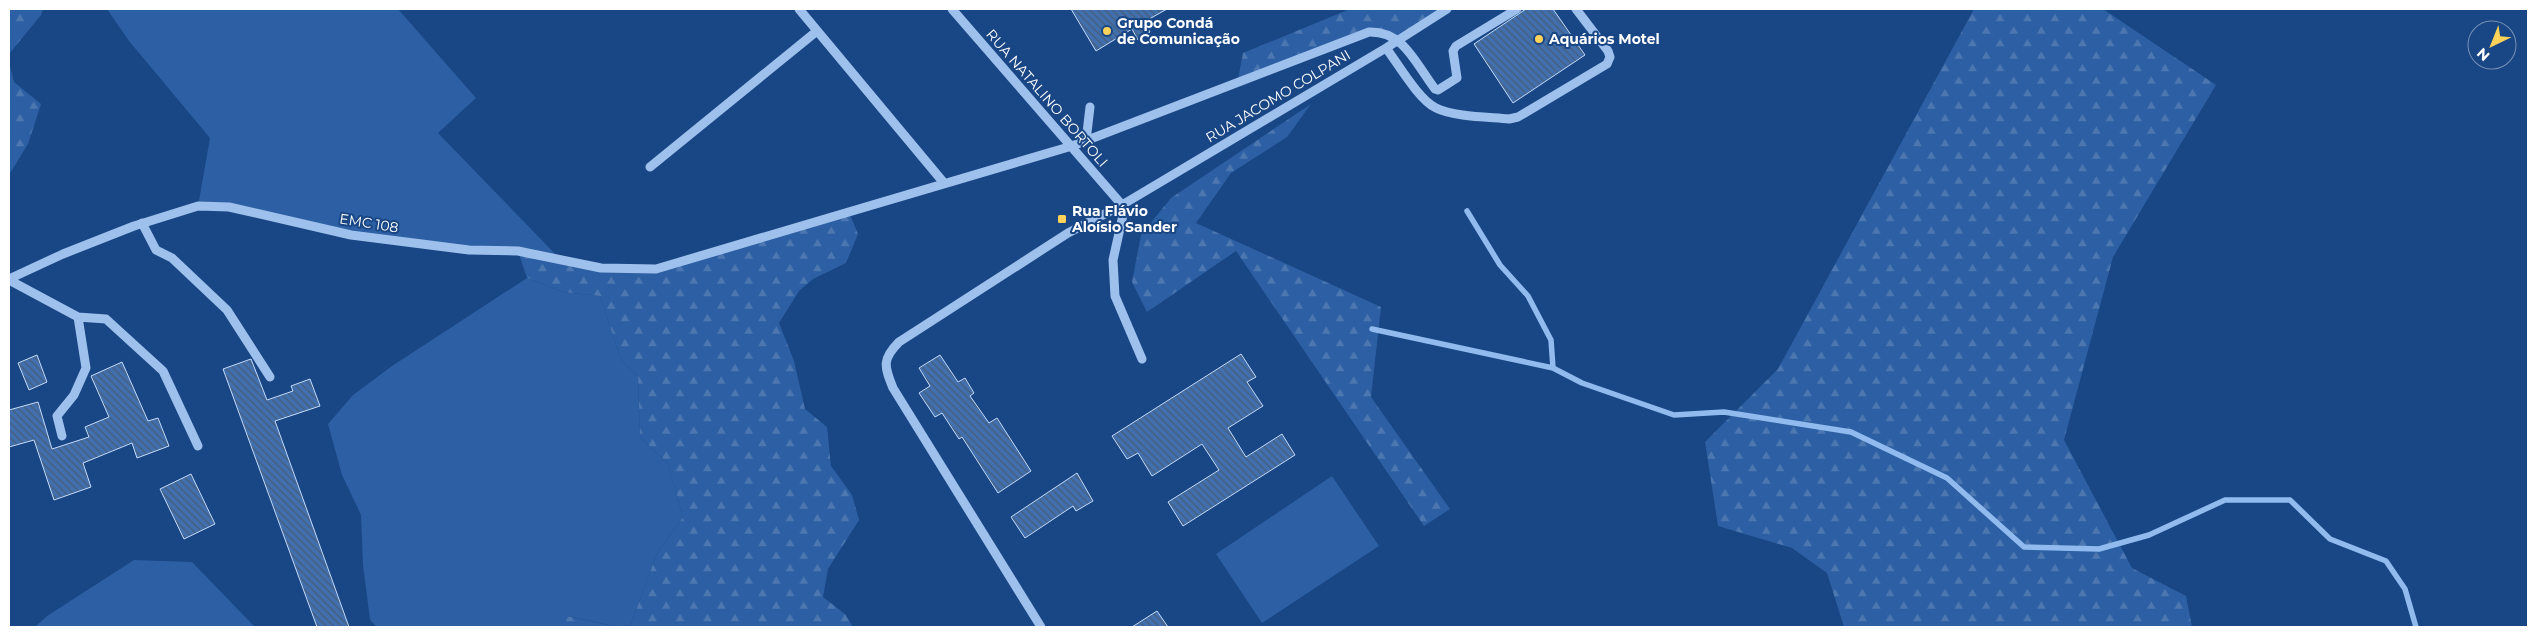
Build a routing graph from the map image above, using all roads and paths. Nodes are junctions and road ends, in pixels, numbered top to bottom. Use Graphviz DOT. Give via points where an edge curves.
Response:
graph roads {
  1 [pos="799,9"];
  2 [pos="952,9"];
  3 [pos="1447,9"];
  4 [pos="1517,9"];
  5 [pos="1576,9"];
  6 [pos="817,31"];
  7 [pos="1400,40"];
  8 [pos="1386,48"];
  9 [pos="1090,106"];
  10 [pos="1086,141"];
  11 [pos="1072,146"];
  12 [pos="650,167"];
  13 [pos="944,183"];
  14 [pos="1122,205"];
  15 [pos="142,223"];
  16 [pos="9,280"];
  17 [pos="78,317"];
  18 [pos="1142,360"];
  19 [pos="270,377"];
  20 [pos="62,436"];
  21 [pos="198,446"];
  22 [pos="1041,627"];
  1 -- 6 [label="street"];
  2 -- 11 [label="street, RUA NATALINO BORTOLI"];
  3 -- 7 [label="street, RUA JACOMO COLPANI"];
  4 -- 7 [label="street" via="1456,46 1453,51 1457,78 1438,90"];
  5 -- 8 [label="street" via="1608,51 1607,64 1509,120 1436,108"];
  6 -- 12 [label="street"];
  6 -- 13 [label="street"];
  7 -- 8 [label="street, RUA JACOMO COLPANI"];
  7 -- 10 [label="street, EMC 108" via="1384,32 1369,32"];
  8 -- 14 [label="street, RUA JACOMO COLPANI"];
  9 -- 10 [label="street"];
  10 -- 11 [label="street, EMC 108"];
  11 -- 13 [label="street, EMC 108"];
  11 -- 14 [label="street, RUA NATALINO BORTOLI"];
  13 -- 15 [label="street, EMC 108" via="656,269 601,268 518,251 469,250 351,235 229,207 198,206"];
  14 -- 18 [label="street" via="1123,215 1113,260 1115,296"];
  14 -- 22 [label="street" via="1068,233 899,342 886,360 892,388"];
  15 -- 16 [label="street, EMC 108"];
  15 -- 19 [label="street" via="156,250 172,258 227,310"];
  16 -- 17 [label="street"];
  17 -- 20 [label="street" via="86,368 74,395 57,416"];
  17 -- 21 [label="street" via="106,319 163,371"];
}
